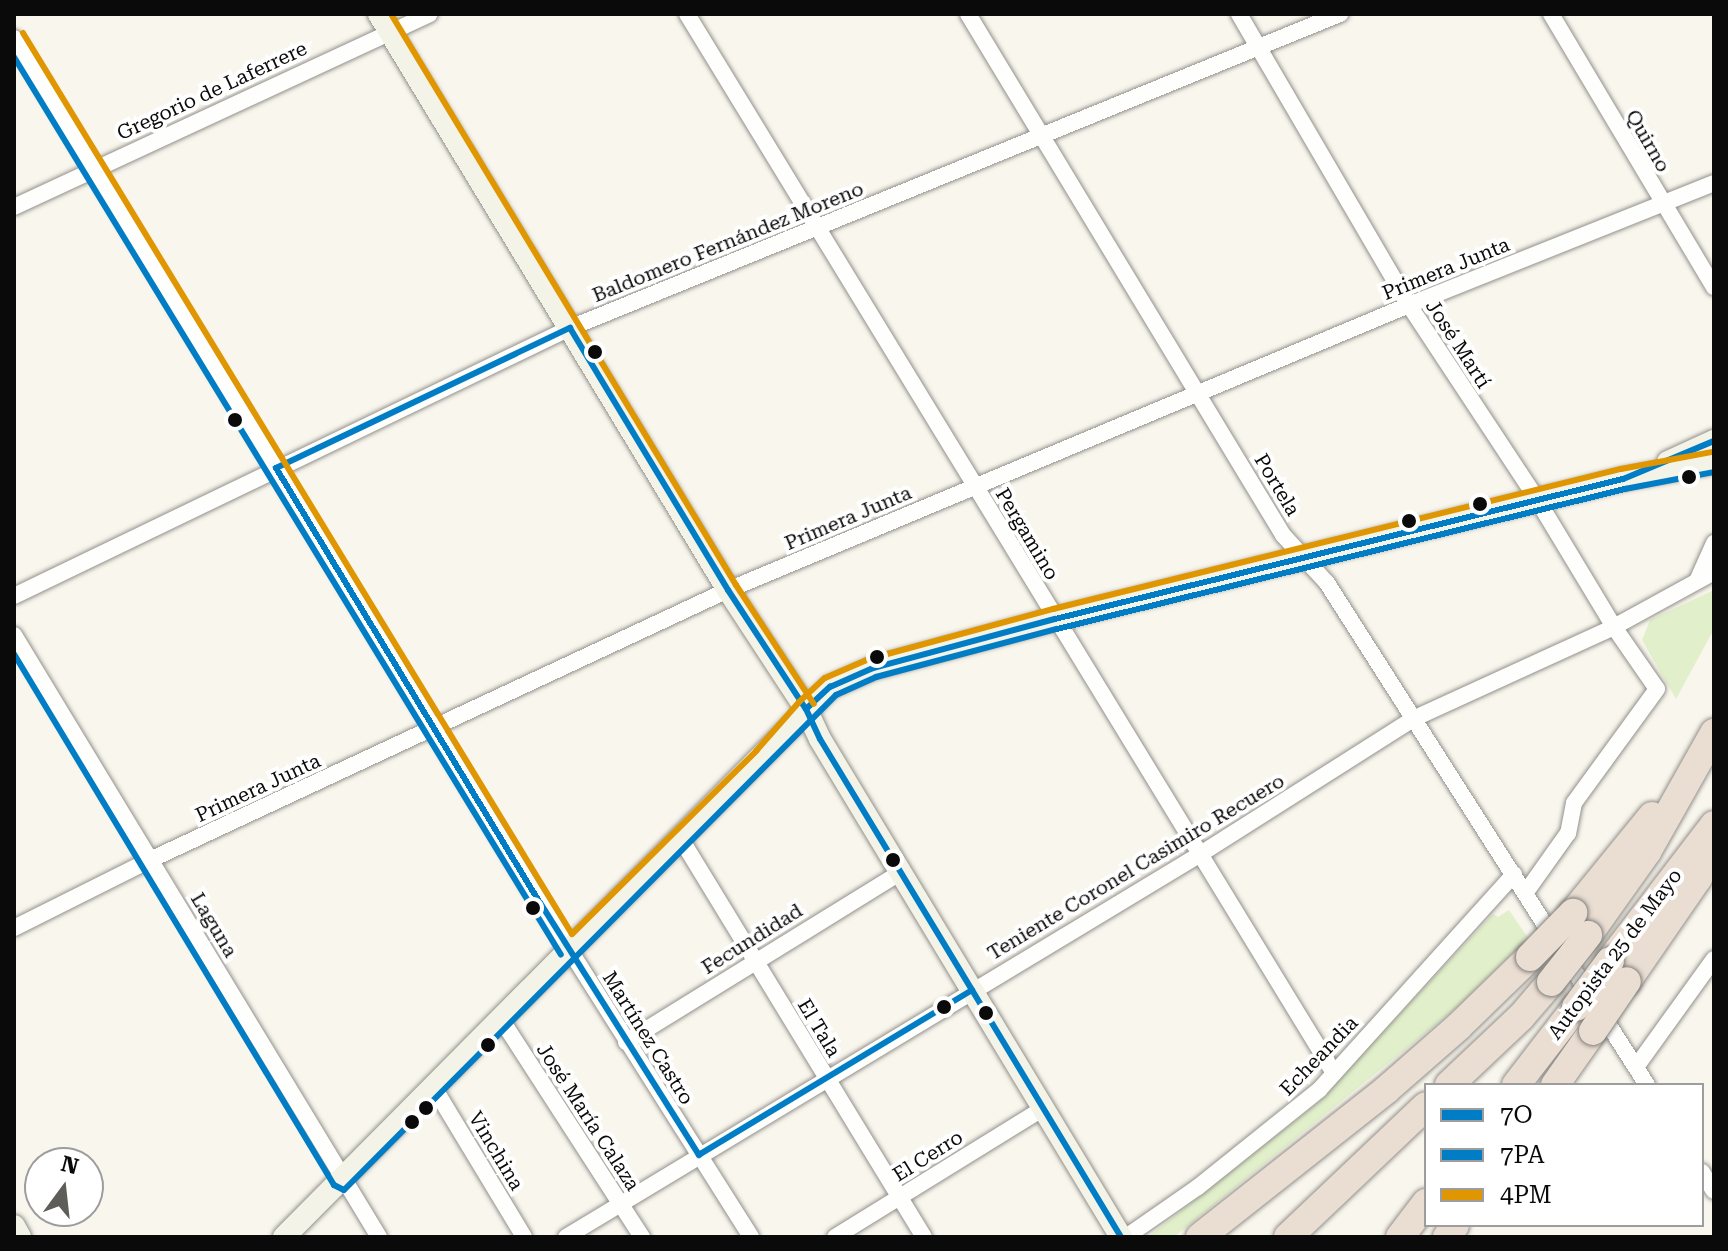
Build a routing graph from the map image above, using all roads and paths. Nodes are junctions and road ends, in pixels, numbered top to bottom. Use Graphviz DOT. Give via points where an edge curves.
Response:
graph roads {
  1 [pos="429,14"];
  2 [pos="687,14"];
  3 [pos="968,14"];
  4 [pos="1239,14"];
  5 [pos="1340,14"];
  6 [pos="1551,14"];
  7 [pos="384,22"];
  8 [pos="14,38"];
  9 [pos="1260,48"];
  10 [pos="1042,135"];
  11 [pos="93,169"];
  12 [pos="1714,183"];
  13 [pos="1662,205"];
  14 [pos="14,207"];
  15 [pos="817,227"];
  16 [pos="1714,287"];
  17 [pos="1409,305"];
  18 [pos="570,328"];
  19 [pos="1199,394"];
  20 [pos="1714,441"];
  21 [pos="1714,462"];
  22 [pos="276,468"];
  23 [pos="1623,479"];
  24 [pos="975,487"];
  25 [pos="1538,501"];
  26 [pos="1714,543"];
  27 [pos="1304,558"];
  28 [pos="1714,572"];
  29 [pos="1697,581"];
  30 [pos="728,590"];
  31 [pos="14,596"];
  32 [pos="1055,619"];
  33 [pos="1614,627"];
  34 [pos="14,635"];
  35 [pos="806,709"];
  36 [pos="1413,719"];
  37 [pos="433,729"];
  38 [pos="1707,744"];
  39 [pos="1714,825"];
  40 [pos="681,839"];
  41 [pos="1714,848"];
  42 [pos="1199,855"];
  43 [pos="152,859"];
  44 [pos="900,873"];
  45 [pos="1514,874"];
  46 [pos="1526,892"];
  47 [pos="1580,924"];
  48 [pos="14,928"];
  49 [pos="570,950"];
  50 [pos="1714,959"];
  51 [pos="755,960"];
  52 [pos="1618,971"];
  53 [pos="972,990"];
  54 [pos="501,1019"];
  55 [pos="626,1042"];
  56 [pos="1636,1067"];
  57 [pos="1334,1073"];
  58 [pos="826,1079"];
  59 [pos="1451,1083"];
  60 [pos="1518,1083"];
  61 [pos="1556,1083"];
  62 [pos="1646,1083"];
  63 [pos="433,1086"];
  64 [pos="1424,1108"];
  65 [pos="1042,1109"];
  66 [pos="699,1155"];
  67 [pos="343,1180"];
  68 [pos="900,1197"];
  69 [pos="620,1203"];
  70 [pos="1424,1206"];
  71 [pos="14,1226"];
  72 [pos="20,1237"];
  73 [pos="284,1237"];
  74 [pos="379,1237"];
  75 [pos="524,1237"];
  76 [pos="566,1237"];
  77 [pos="642,1237"];
  78 [pos="751,1237"];
  79 [pos="835,1237"];
  80 [pos="924,1237"];
  81 [pos="1124,1237"];
  82 [pos="1200,1237"];
  83 [pos="1288,1237"];
  84 [pos="1400,1237"];
  1 -- 7 [label="street, Gregorio de Laferrere"];
  2 -- 15 [label="street, Pergamino"];
  3 -- 10 [label="street, Portela"];
  4 -- 9 [label="street, José Martí"];
  5 -- 9 [label="street, Baldomero Fernández Moreno"];
  6 -- 13 [label="street, Quirno"];
  7 -- 11 [label="street, Gregorio de Laferrere"];
  7 -- 18 [label="main road"];
  8 -- 11 [label="street, Martínez Castro"];
  9 -- 10 [label="street, Baldomero Fernández Moreno"];
  9 -- 17 [label="street, José Martí"];
  10 -- 15 [label="street, Baldomero Fernández Moreno"];
  10 -- 19 [label="street, Portela"];
  11 -- 14 [label="street, Gregorio de Laferrere"];
  11 -- 22 [label="street, Martínez Castro"];
  12 -- 13 [label="street, Primera Junta"];
  13 -- 16 [label="street, Quirno"];
  13 -- 17 [label="street, Primera Junta"];
  15 -- 18 [label="street, Baldomero Fernández Moreno"];
  15 -- 24 [label="street, Pergamino"];
  17 -- 19 [label="street, Primera Junta"];
  17 -- 25 [label="street, José Martí"];
  18 -- 22 [label="street, Baldomero Fernández Moreno"];
  18 -- 30 [label="main road"];
  19 -- 24 [label="street, Primera Junta"];
  19 -- 27 [label="street, Portela" via="1283,535"];
  20 -- 23 [label="main road"];
  21 -- 23 [label="main road"];
  22 -- 31 [label="street, Baldomero Fernández Moreno"];
  22 -- 37 [label="street, Martínez Castro"];
  23 -- 25 [label="main road"];
  24 -- 30 [label="street, Primera Junta"];
  24 -- 32 [label="street, Pergamino"];
  25 -- 27 [label="main road"];
  25 -- 33 [label="street, José Martí"];
  26 -- 29 [label="street"];
  27 -- 32 [label="main road"];
  27 -- 36 [label="street, Portela" via="1327,583"];
  28 -- 29 [label="street, Teniente Coronel Casimiro Recuero"];
  29 -- 33 [label="street, Teniente Coronel Casimiro Recuero"];
  30 -- 35 [label="main road"];
  30 -- 37 [label="street, Primera Junta"];
  32 -- 35 [label="main road" via="873,668 830,687"];
  32 -- 42 [label="street, Pergamino"];
  33 -- 36 [label="street, Teniente Coronel Casimiro Recuero"];
  33 -- 46 [label="street, José Martí" via="1657,689 1574,803 1568,833"];
  34 -- 43 [label="street, Laguna"];
  35 -- 40 [label="main road"];
  35 -- 44 [label="main road"];
  36 -- 42 [label="street, Teniente Coronel Casimiro Recuero"];
  36 -- 45 [label="street, Portela"];
  37 -- 43 [label="street, Primera Junta"];
  37 -- 49 [label="street, Martínez Castro"];
  38 -- 47 [label="highway, Autopista 25 de Mayo" via="1647,852"];
  39 -- 52 [label="highway, Autopista 25 de Mayo"];
  40 -- 49 [label="main road"];
  40 -- 51 [label="street, El Tala"];
  41 -- 52 [label="highway" via="1698,878"];
  42 -- 53 [label="street, Teniente Coronel Casimiro Recuero"];
  42 -- 57 [label="street, Pergamino"];
  43 -- 48 [label="street, Primera Junta"];
  43 -- 67 [label="street, Laguna"];
  44 -- 51 [label="street, Fecundidad"];
  44 -- 53 [label="main road"];
  45 -- 46 [label="street, Portela"];
  45 -- 57 [label="street, Echeandia"];
  46 -- 56 [label="street, Portela"];
  47 -- 59 [label="highway, Autopista 25 de Mayo, bridge" via="1551,982"];
  47 -- 82 [label="highway, bridge" via="1530,957 1386,1090"];
  49 -- 54 [label="main road"];
  49 -- 55 [label="street, Martínez Castro"];
  50 -- 56 [label="street"];
  51 -- 55 [label="street, Fecundidad"];
  51 -- 58 [label="street, El Tala"];
  52 -- 60 [label="highway, Autopista 25 de Mayo, bridge" via="1576,1007"];
  52 -- 61 [label="highway, bridge" via="1593,1031"];
  53 -- 58 [label="street, Teniente Coronel Casimiro Recuero"];
  53 -- 65 [label="main road"];
  54 -- 63 [label="main road"];
  54 -- 69 [label="street, José María Calaza"];
  55 -- 66 [label="street, Martínez Castro"];
  56 -- 62 [label="street, Portela"];
  57 -- 81 [label="street, Echeandia" via="1280,1124"];
  58 -- 66 [label="street, Teniente Coronel Casimiro Recuero"];
  58 -- 68 [label="street, El Tala"];
  63 -- 67 [label="main road"];
  63 -- 75 [label="street, Vinchina"];
  64 -- 83 [label="highway"];
  65 -- 68 [label="street, El Cerro"];
  65 -- 81 [label="main road"];
  66 -- 69 [label="street, Teniente Coronel Casimiro Recuero"];
  66 -- 78 [label="street, Martínez Castro"];
  67 -- 73 [label="main road"];
  67 -- 74 [label="street, Laguna"];
  68 -- 79 [label="street, El Cerro"];
  68 -- 80 [label="street, El Tala"];
  69 -- 76 [label="street, Teniente Coronel Casimiro Recuero"];
  69 -- 77 [label="street, José María Calaza"];
  70 -- 84 [label="highway"];
  71 -- 72 [label="main road"];
}
